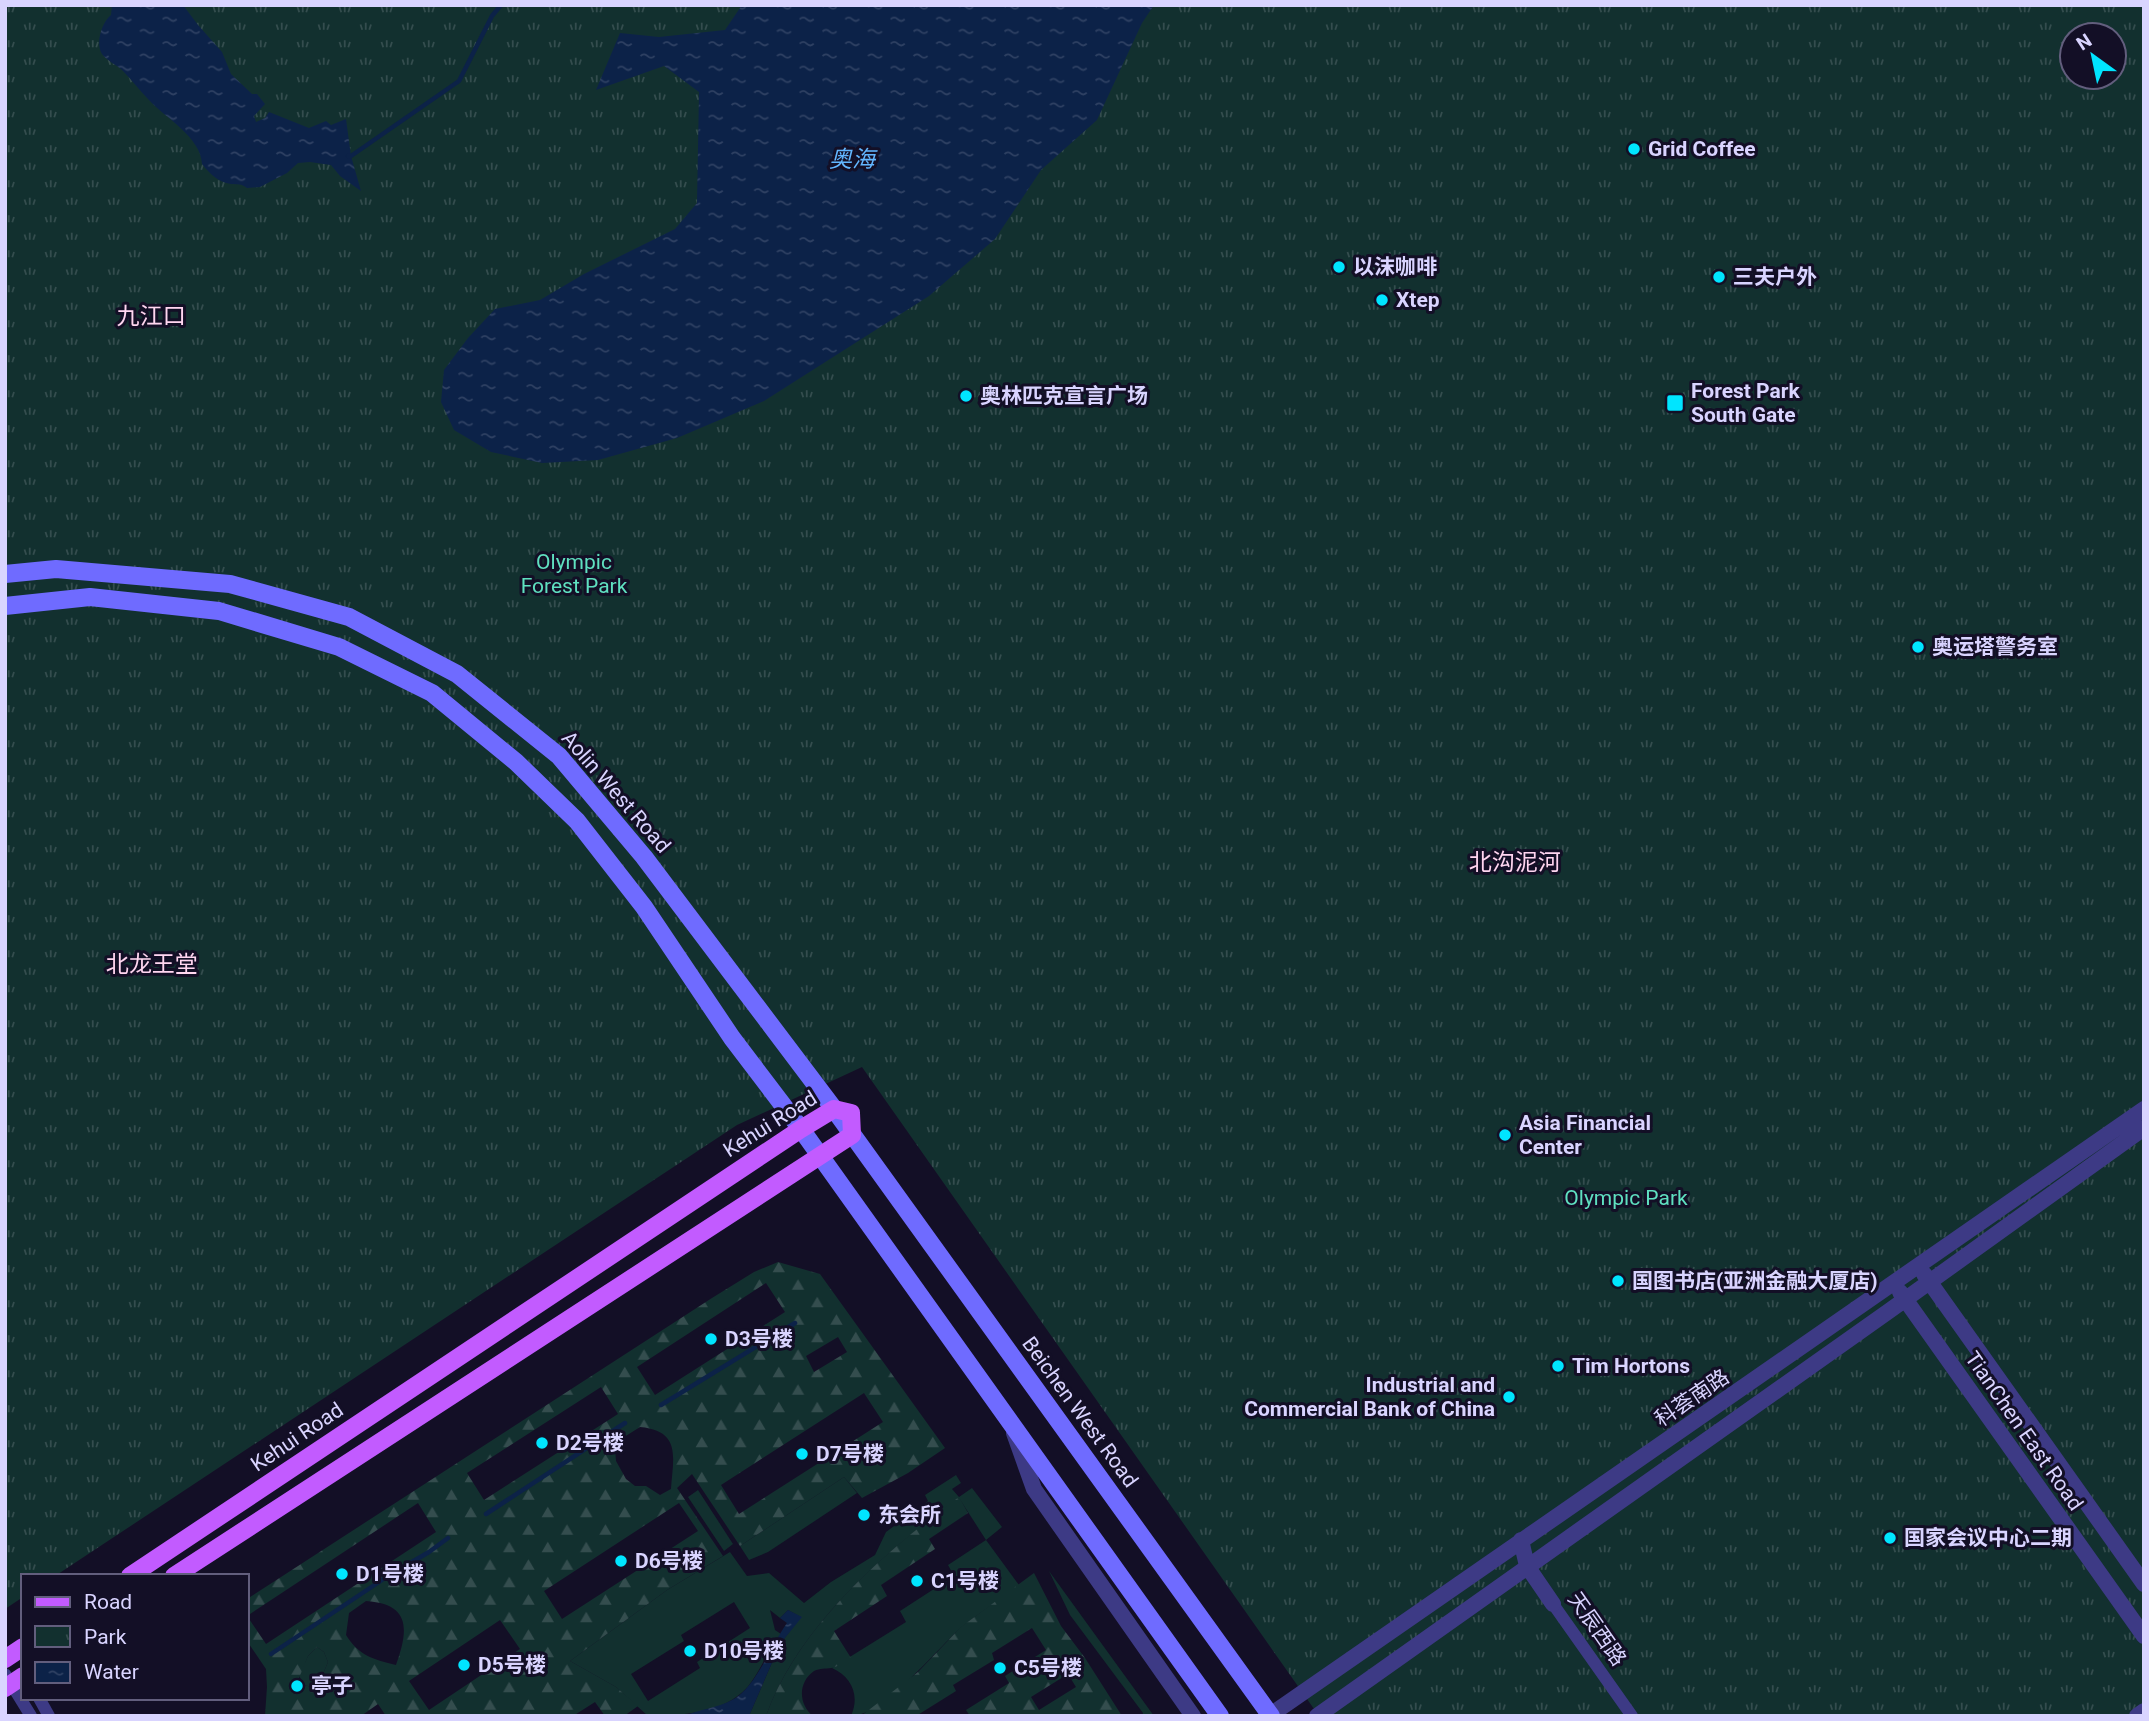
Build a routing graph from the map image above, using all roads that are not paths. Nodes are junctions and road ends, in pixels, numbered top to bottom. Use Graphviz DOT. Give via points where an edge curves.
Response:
graph roads {
  1 [pos="5,574"];
  2 [pos="5,606"];
  3 [pos="834,1110"];
  4 [pos="2144,1110"];
  5 [pos="2144,1128"];
  6 [pos="801,1129"];
  7 [pos="852,1135"];
  8 [pos="820,1155"];
  9 [pos="1919,1267"];
  10 [pos="1930,1282"];
  11 [pos="1894,1284"];
  12 [pos="1905,1300"];
  13 [pos="1012,1424"];
  14 [pos="1521,1540"];
  15 [pos="1503,1552"];
  16 [pos="1527,1566"];
  17 [pos="133,1574"];
  18 [pos="177,1574"];
  19 [pos="2144,1584"];
  20 [pos="1553,1604"];
  21 [pos="2144,1636"];
  22 [pos="14,1653"];
  23 [pos="14,1678"];
  24 [pos="1205,1695"];
  25 [pos="24,1700"];
  26 [pos="40,1700"];
  27 [pos="2144,1711"];
  28 [pos="1270,1715"];
  29 [pos="31,1716"];
  30 [pos="49,1716"];
  31 [pos="1193,1716"];
  32 [pos="1220,1716"];
  33 [pos="1226,1716"];
  34 [pos="1317,1716"];
  35 [pos="1632,1716"];
  36 [pos="2137,1716"];
  1 -- 3 [label="main road, Aolin West Road" via="55,569 230,584 349,617 457,674 559,755 644,857"];
  2 -- 6 [label="main road" via="90,597 219,611 339,647 432,694 516,762 577,821 644,907 732,1038"];
  3 -- 6 [label="main road, Kehui Road"];
  3 -- 7 [label="main road, Kehui Road" via="851,1114"];
  4 -- 9 [label="street, 科荟南路"];
  5 -- 10 [label="street, 科荟南路"];
  6 -- 8 [label="main road"];
  6 -- 17 [label="main road, Kehui Road"];
  7 -- 8 [label="main road"];
  7 -- 28 [label="main road, Beichen West Road"];
  8 -- 13 [label="main road"];
  8 -- 18 [label="main road"];
  9 -- 10 [label="street, TianChen East Road"];
  9 -- 11 [label="street, 科荟南路"];
  10 -- 12 [label="street, 科荟南路"];
  10 -- 19 [label="street, TianChen East Road"];
  11 -- 12 [label="street, TianChen East Road"];
  11 -- 14 [label="street, 科荟南路"];
  12 -- 16 [label="street, 科荟南路"];
  12 -- 21 [label="street, TianChen East Road"];
  13 -- 24 [label="main road"];
  13 -- 31 [label="street" via="1034,1489"];
  14 -- 15 [label="street, 科荟南路"];
  14 -- 16 [label="street, 天辰西路"];
  15 -- 16 [label="street, 天辰西路"];
  15 -- 28 [label="street, 科荟南路"];
  16 -- 20 [label="street, 天辰西路"];
  16 -- 34 [label="street, 科荟南路"];
  20 -- 35 [label="street, 天辰西路"];
  22 -- 23 [label="street"];
  24 -- 32 [label="main road"];
  24 -- 33 [label="street"];
  25 -- 29 [label="street"];
  26 -- 30 [label="street"];
  27 -- 36 [label="street"];
}
